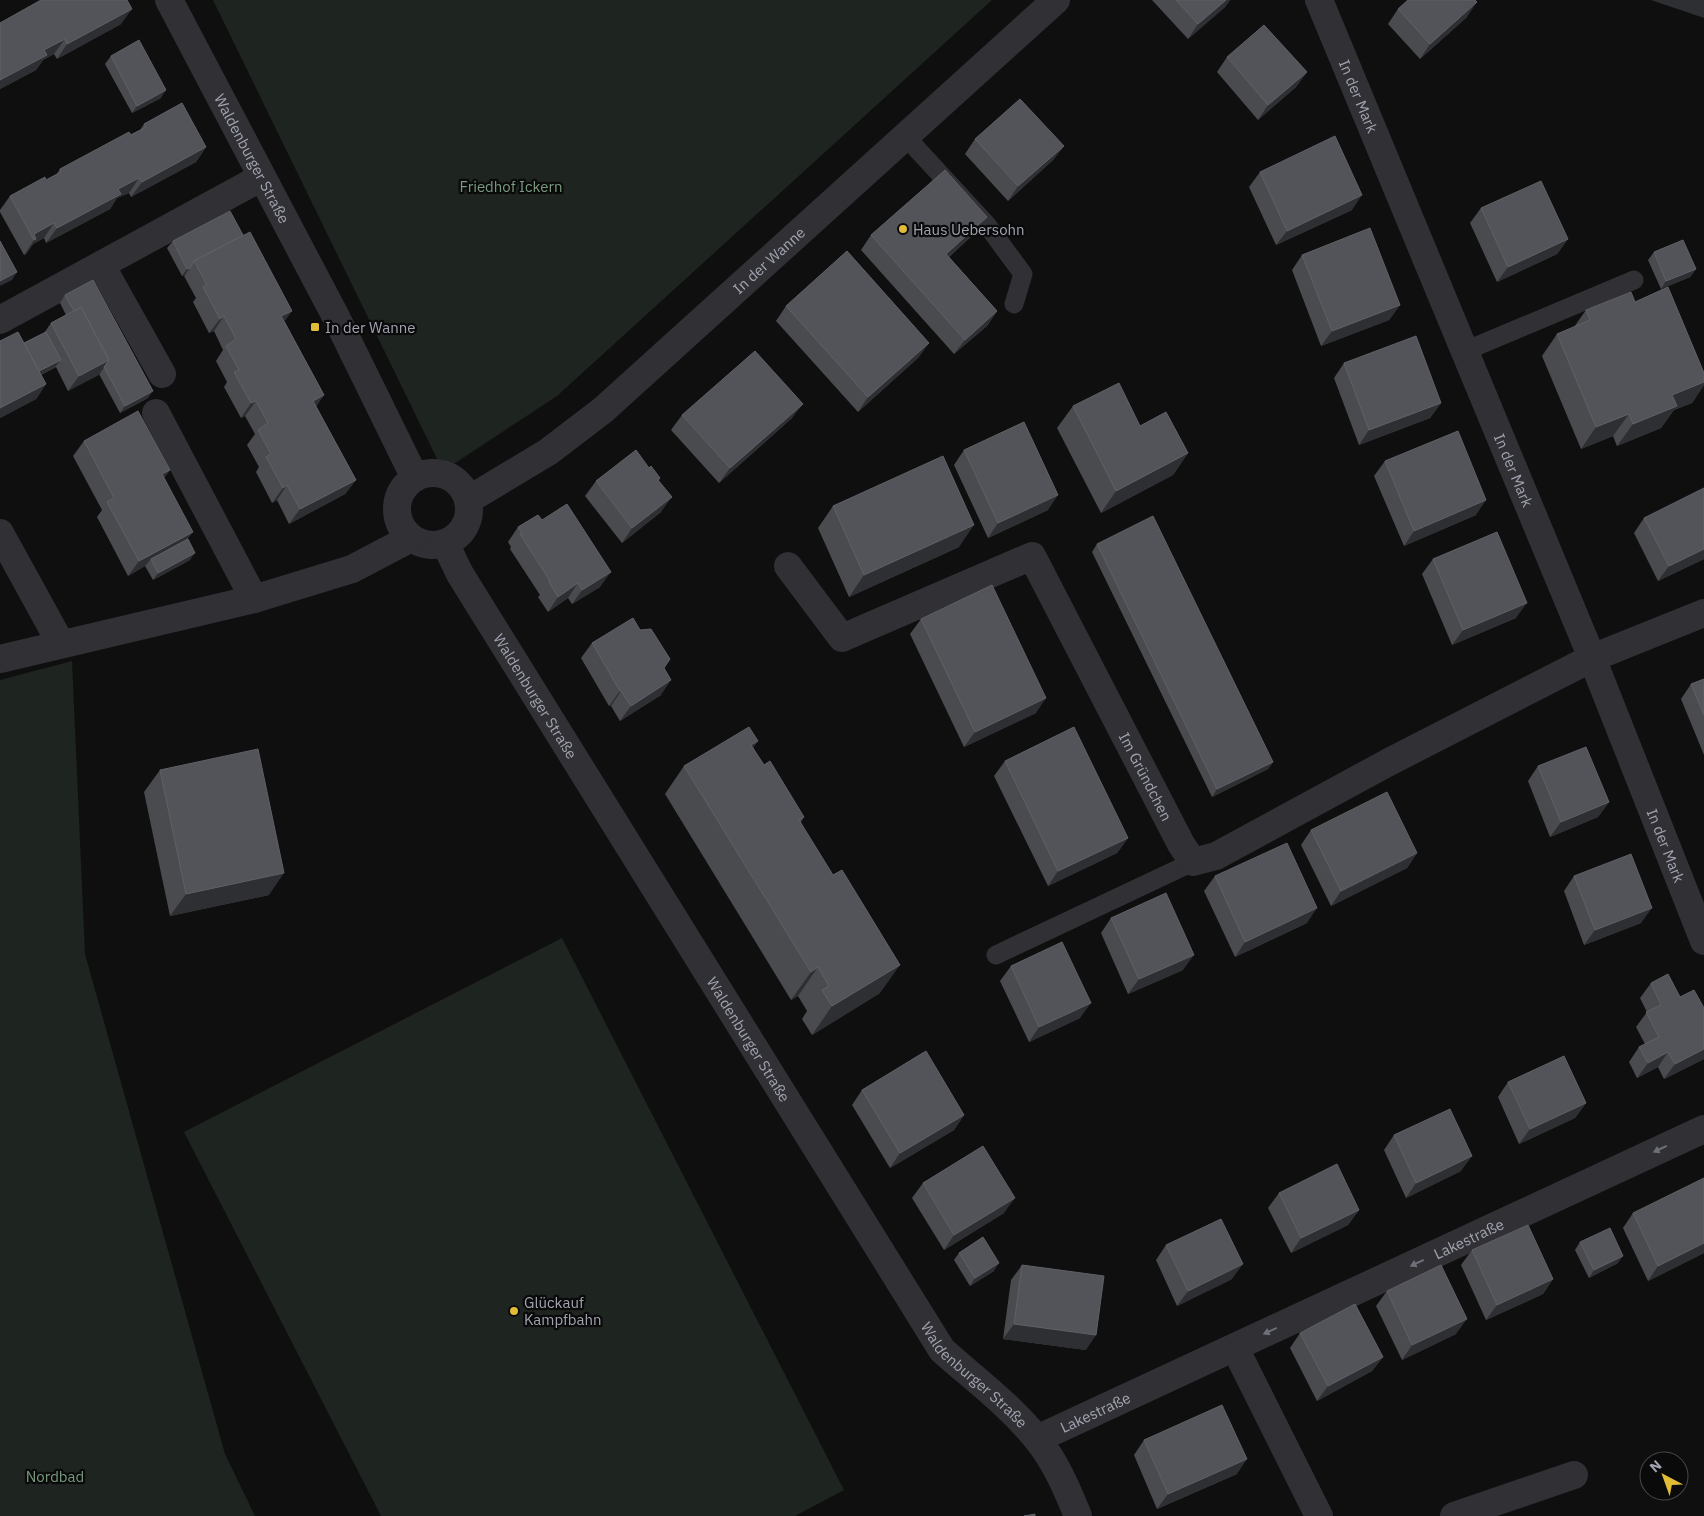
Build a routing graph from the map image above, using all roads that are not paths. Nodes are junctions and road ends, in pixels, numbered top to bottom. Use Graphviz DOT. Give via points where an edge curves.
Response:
graph roads {
  1 [pos="169,0"];
  2 [pos="1056,0"];
  3 [pos="1319,0"];
  4 [pos="905,136"];
  5 [pos="262,177"];
  6 [pos="101,265"];
  7 [pos="1634,280"];
  8 [pos="1014,304"];
  9 [pos="0,320"];
  10 [pos="1465,351"];
  11 [pos="162,374"];
  12 [pos="156,413"];
  13 [pos="415,478"];
  14 [pos="468,500"];
  15 [pos="0,534"];
  16 [pos="411,538"];
  17 [pos="445,543"];
  18 [pos="788,566"];
  19 [pos="254,599"];
  20 [pos="1704,613"];
  21 [pos="61,644"];
  22 [pos="1592,658"];
  23 [pos="0,659"];
  24 [pos="1193,862"];
  25 [pos="1704,941"];
  26 [pos="996,954"];
  27 [pos="1704,1129"];
  28 [pos="1235,1348"];
  29 [pos="1037,1439"];
  30 [pos="1574,1475"];
  31 [pos="1078,1516"];
  32 [pos="1318,1516"];
  33 [pos="1454,1516"];
  1 -- 5 [label="street, Waldenburger Straße"];
  2 -- 4 [label="street, In der Wanne"];
  3 -- 10 [label="street, In der Mark"];
  4 -- 8 [label="lane" via="987,225 1023,274"];
  4 -- 14 [label="street, In der Wanne" via="603,410 548,452"];
  5 -- 6 [label="street"];
  5 -- 13 [label="street, Waldenburger Straße" via="336,316"];
  6 -- 9 [label="street"];
  6 -- 11 [label="street"];
  7 -- 10 [label="lane"];
  10 -- 22 [label="street, In der Mark"];
  12 -- 19 [label="street"];
  13 -- 14 [label="street" via="431,473 447,476 456,481"];
  13 -- 16 [label="street" via="401,492 397,507 399,522"];
  14 -- 17 [label="street" via="467,521 454,538"];
  15 -- 21 [label="street"];
  16 -- 17 [label="street" via="428,544"];
  16 -- 19 [label="street" via="352,569"];
  17 -- 29 [label="street, Waldenburger Straße" via="460,574 942,1350"];
  18 -- 24 [label="street, Im Gründchen" via="842,638 1032,556 1180,844"];
  19 -- 21 [label="street"];
  20 -- 22 [label="street"];
  21 -- 23 [label="street"];
  22 -- 24 [label="street" via="1389,762 1216,856"];
  22 -- 25 [label="street, In der Mark"];
  24 -- 26 [label="lane"];
  27 -- 28 [label="street, Lakestraße, one-way"];
  28 -- 29 [label="street, Lakestraße"];
  28 -- 32 [label="street"];
  29 -- 31 [label="street, Waldenburger Straße" via="1066,1486"];
  30 -- 33 [label="street"];
}
